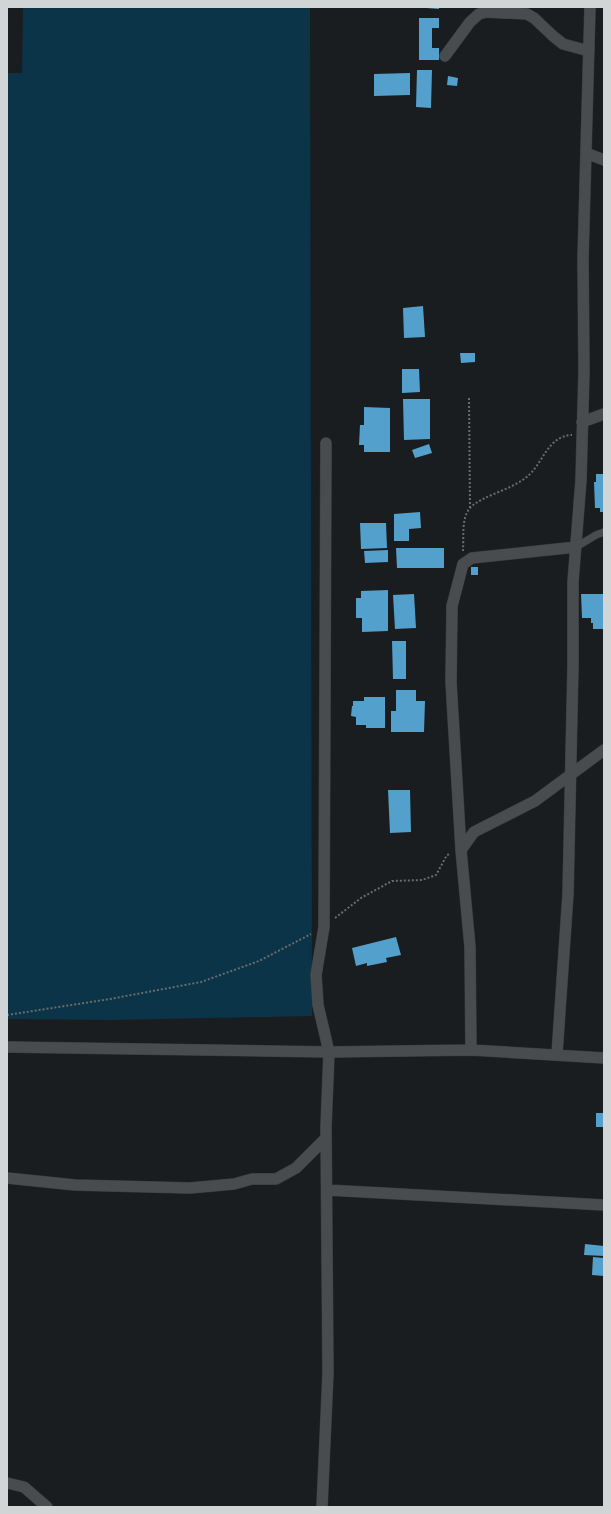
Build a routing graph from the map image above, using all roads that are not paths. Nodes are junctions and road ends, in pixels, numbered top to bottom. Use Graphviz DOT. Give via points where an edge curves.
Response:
graph roads {
  1 [pos="590,7"];
  2 [pos="589,51"];
  3 [pos="445,56"];
  4 [pos="586,153"];
  5 [pos="604,160"];
  6 [pos="604,414"];
  7 [pos="582,422"];
  8 [pos="326,443"];
  9 [pos="604,532"];
  10 [pos="576,547"];
  11 [pos="604,750"];
  12 [pos="571,776"];
  13 [pos="461,850"];
  14 [pos="7,1047"];
  15 [pos="471,1050"];
  16 [pos="329,1052"];
  17 [pos="557,1054"];
  18 [pos="604,1058"];
  19 [pos="326,1138"];
  20 [pos="7,1178"];
  21 [pos="327,1190"];
  22 [pos="604,1205"];
  23 [pos="7,1483"];
  24 [pos="48,1507"];
  25 [pos="322,1507"];
  1 -- 2 [label="street"];
  2 -- 3 [label="street" via="563,44 527,14 486,12 479,14 470,22"];
  2 -- 4 [label="street"];
  4 -- 5 [label="street"];
  4 -- 7 [label="street"];
  6 -- 7 [label="street"];
  7 -- 10 [label="street"];
  8 -- 16 [label="street" via="324,927 316,975 318,1005"];
  9 -- 10 [label="lane"];
  10 -- 12 [label="street"];
  10 -- 13 [label="street" via="472,558 463,564 452,606 451,682"];
  11 -- 12 [label="street"];
  12 -- 13 [label="street" via="535,801 474,832"];
  12 -- 17 [label="street" via="568,894"];
  13 -- 15 [label="street" via="470,947"];
  14 -- 16 [label="street"];
  15 -- 16 [label="street"];
  15 -- 17 [label="street"];
  16 -- 19 [label="street"];
  17 -- 18 [label="street"];
  19 -- 20 [label="street" via="296,1168 276,1179 252,1179 234,1184 190,1188 75,1185"];
  19 -- 21 [label="street"];
  21 -- 22 [label="street"];
  21 -- 25 [label="street" via="328,1374"];
  23 -- 24 [label="street" via="24,1487"];
}
